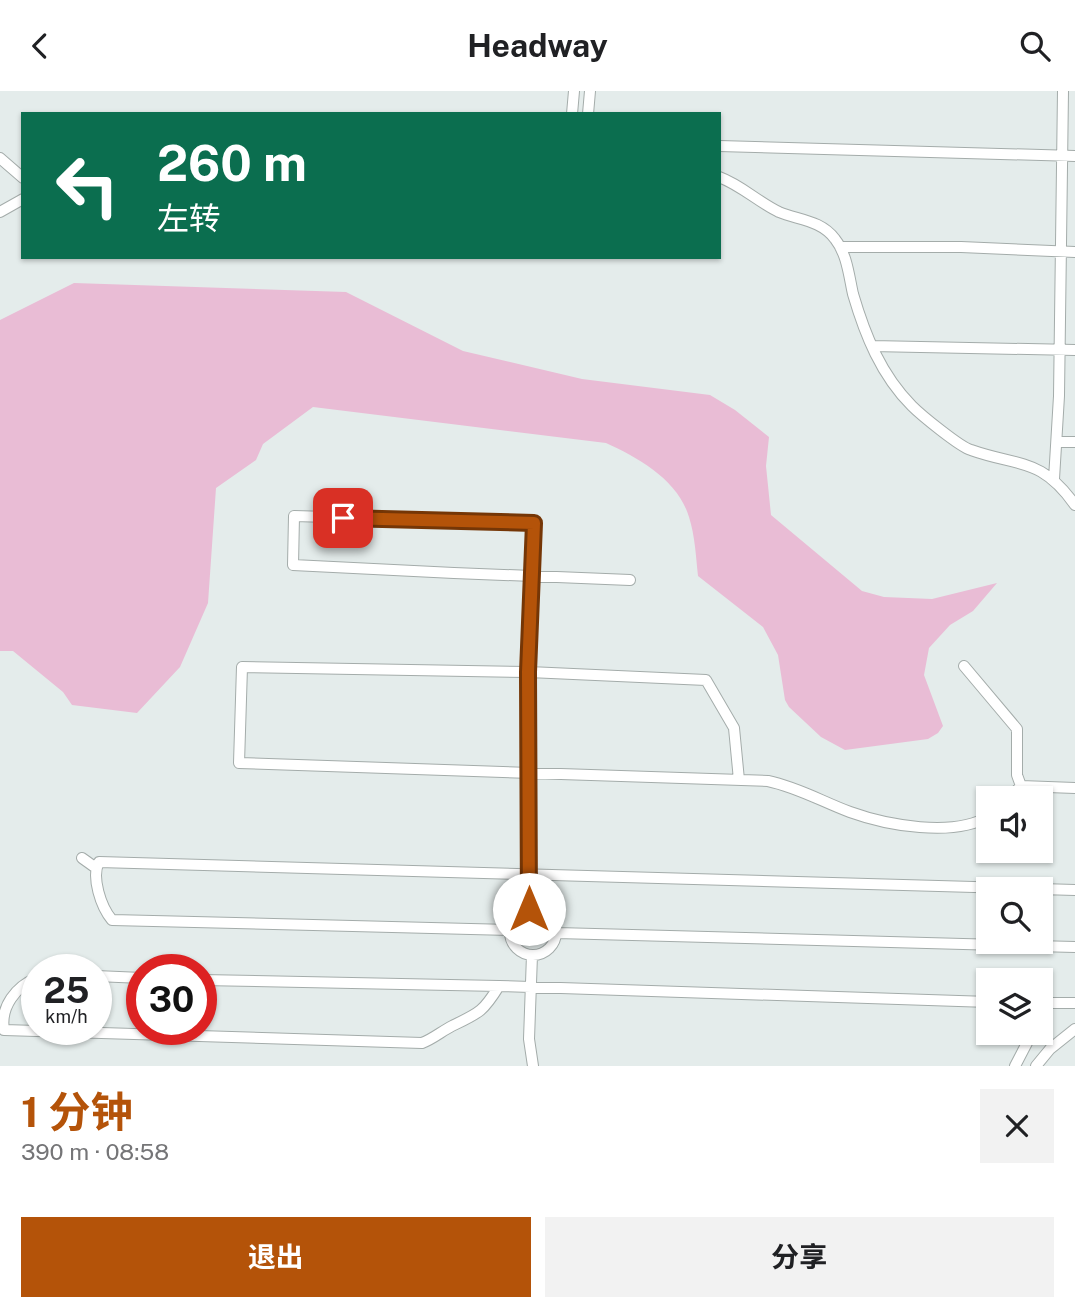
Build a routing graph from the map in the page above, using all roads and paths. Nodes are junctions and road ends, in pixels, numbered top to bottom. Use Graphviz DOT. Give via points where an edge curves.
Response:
graph roads {
  1 [pos="574,91"];
  2 [pos="590,91"];
  3 [pos="1063,91"];
  4 [pos="572,112"];
  5 [pos="589,112"];
  6 [pos="721,146"];
  7 [pos="1069,156"];
  8 [pos="0,158"];
  9 [pos="21,176"];
  10 [pos="721,178"];
  11 [pos="21,200"];
  12 [pos="0,212"];
  13 [pos="840,247"];
  14 [pos="1061,252"];
  15 [pos="1075,252"];
  16 [pos="872,346"];
  17 [pos="1059,350"];
  18 [pos="1075,350"];
  19 [pos="1058,442"];
  20 [pos="1075,442"];
  21 [pos="1054,478"];
  22 [pos="1075,505"];
  23 [pos="532,576"];
  24 [pos="631,580"];
  25 [pos="964,666"];
  26 [pos="528,672"];
  27 [pos="528,772"];
  28 [pos="739,780"];
  29 [pos="1021,786"];
  30 [pos="1053,787"];
  31 [pos="1075,788"];
  32 [pos="976,821"];
  33 [pos="82,858"];
  34 [pos="96,868"];
  35 [pos="529,875"];
  36 [pos="976,887"];
  37 [pos="1053,889"];
  38 [pos="1075,890"];
  39 [pos="529,909"];
  40 [pos="510,930"];
  41 [pos="557,933"];
  42 [pos="976,944"];
  43 [pos="1053,946"];
  44 [pos="1075,947"];
  45 [pos="532,955"];
  46 [pos="217,980"];
  47 [pos="499,986"];
  48 [pos="21,988"];
  49 [pos="531,989"];
  50 [pos="976,1002"];
  51 [pos="1053,1003"];
  52 [pos="1075,1003"];
  53 [pos="1075,1029"];
  54 [pos="21,1031"];
  55 [pos="112,1034"];
  56 [pos="1026,1045"];
  57 [pos="533,1066"];
  58 [pos="1015,1066"];
  59 [pos="1036,1066"];
  1 -- 4 [label="street"];
  2 -- 5 [label="street"];
  3 -- 7 [label="street"];
  6 -- 7 [label="street"];
  7 -- 14 [label="street"];
  8 -- 9 [label="street"];
  10 -- 13 [label="street" via="781,213 821,226"];
  11 -- 12 [label="street"];
  13 -- 14 [label="street"];
  13 -- 16 [label="street"];
  14 -- 15 [label="street"];
  14 -- 17 [label="street"];
  16 -- 17 [label="street"];
  16 -- 21 [label="street" via="890,381 958,445 1022,462"];
  17 -- 18 [label="street"];
  17 -- 19 [label="street"];
  19 -- 20 [label="street"];
  19 -- 21 [label="street"];
  21 -- 22 [label="street"];
  23 -- 23 [label="street" via="293,565 294,516 534,523"];
  23 -- 24 [label="street"];
  23 -- 26 [label="street"];
  25 -- 29 [label="street" via="1017,729"];
  26 -- 27 [label="street"];
  26 -- 27 [label="street" via="242,667 239,763"];
  26 -- 28 [label="street" via="706,680 734,728"];
  27 -- 28 [label="street"];
  27 -- 35 [label="street"];
  28 -- 32 [label="street" via="778,783 849,812 897,824 937,828"];
  30 -- 31 [label="street"];
  33 -- 34 [label="street"];
  34 -- 35 [label="street" via="99,862"];
  34 -- 40 [label="street" via="111,920"];
  35 -- 36 [label="street"];
  35 -- 39 [label="street"];
  37 -- 38 [label="street"];
  39 -- 40 [label="street" via="517,914"];
  39 -- 41 [label="street" via="544,910 551,916"];
  40 -- 45 [label="street" via="516,947"];
  41 -- 42 [label="street"];
  41 -- 45 [label="street" via="549,949"];
  43 -- 44 [label="street"];
  45 -- 49 [label="street"];
  46 -- 47 [label="street"];
  47 -- 49 [label="street"];
  47 -- 55 [label="street" via="487,1006 472,1018 422,1044"];
  48 -- 54 [label="street" via="1,1019 4,1030"];
  49 -- 50 [label="street"];
  49 -- 57 [label="street"];
  51 -- 52 [label="street"];
  53 -- 59 [label="street"];
  56 -- 58 [label="street"];
}
